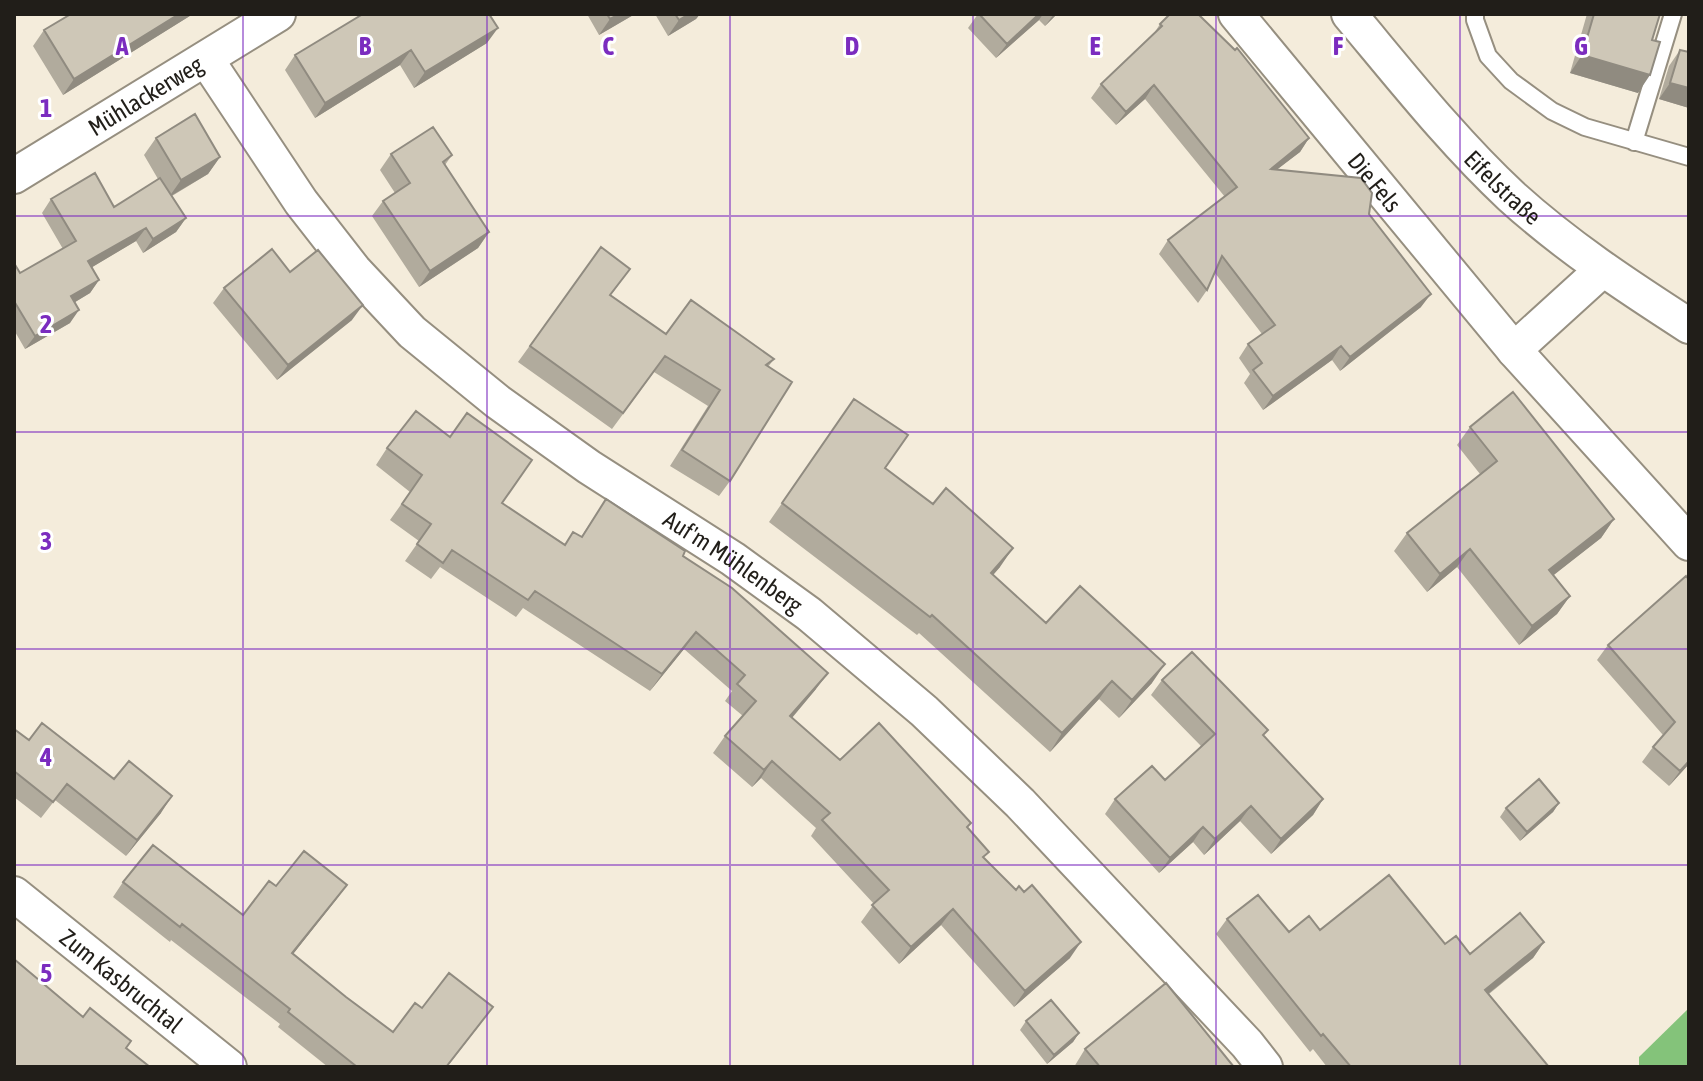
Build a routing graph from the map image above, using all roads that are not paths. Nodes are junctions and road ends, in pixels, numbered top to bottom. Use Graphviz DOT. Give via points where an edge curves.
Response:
graph roads {
  1 [pos="278,14"];
  2 [pos="1236,14"];
  3 [pos="1349,14"];
  4 [pos="1475,14"];
  5 [pos="1673,14"];
  6 [pos="206,59"];
  7 [pos="1634,142"];
  8 [pos="1689,157"];
  9 [pos="14,176"];
  10 [pos="1602,270"];
  11 [pos="1689,326"];
  12 [pos="1514,350"];
  13 [pos="1689,543"];
  14 [pos="14,894"];
  15 [pos="229,1067"];
  16 [pos="1265,1067"];
  1 -- 6 [label="street, Mühlackerweg"];
  2 -- 12 [label="street, Die Fels"];
  3 -- 10 [label="street, Eifelstraße" via="1511,196"];
  4 -- 7 [label="lane" via="1488,56 1511,81 1552,111"];
  5 -- 7 [label="lane"];
  6 -- 9 [label="street, Mühlackerweg"];
  6 -- 16 [label="street, Auf'm Mühlenberg" via="301,202 412,332 589,467 809,614 924,711 1020,803"];
  7 -- 8 [label="lane"];
  10 -- 11 [label="street, Eifelstraße"];
  10 -- 12 [label="street"];
  12 -- 13 [label="street, Die Fels"];
  14 -- 15 [label="street, Zum Kasbruchtal"];
}
